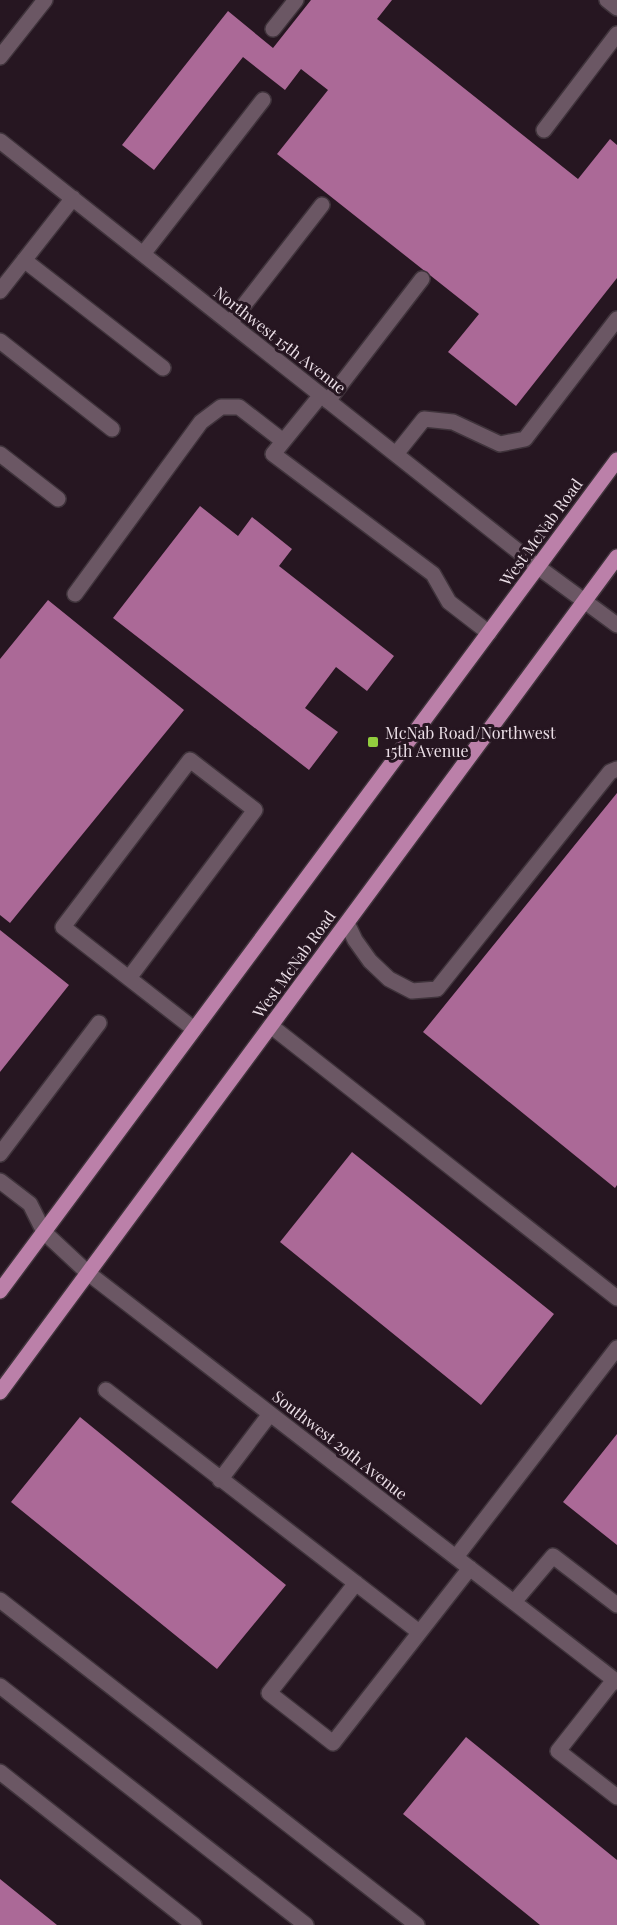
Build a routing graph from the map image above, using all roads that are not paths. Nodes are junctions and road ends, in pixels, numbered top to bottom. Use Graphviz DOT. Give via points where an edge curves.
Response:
graph roads {
  1 [pos="45,0"];
  2 [pos="296,0"];
  3 [pos="607,0"];
  4 [pos="617,8"];
  5 [pos="273,28"];
  6 [pos="617,34"];
  7 [pos="0,57"];
  8 [pos="263,100"];
  9 [pos="544,130"];
  10 [pos="0,141"];
  11 [pos="73,198"];
  12 [pos="322,205"];
  13 [pos="143,254"];
  14 [pos="24,260"];
  15 [pos="422,279"];
  16 [pos="0,291"];
  17 [pos="617,319"];
  18 [pos="230,323"];
  19 [pos="0,341"];
  20 [pos="163,368"];
  21 [pos="324,398"];
  22 [pos="112,429"];
  23 [pos="283,441"];
  24 [pos="0,454"];
  25 [pos="396,454"];
  26 [pos="617,460"];
  27 [pos="58,499"];
  28 [pos="617,557"];
  29 [pos="538,567"];
  30 [pos="75,594"];
  31 [pos="585,600"];
  32 [pos="617,625"];
  33 [pos="489,633"];
  34 [pos="617,769"];
  35 [pos="347,922"];
  36 [pos="129,978"];
  37 [pos="99,1023"];
  38 [pos="271,1026"];
  39 [pos="194,1029"];
  40 [pos="3,1145"];
  41 [pos="0,1182"];
  42 [pos="44,1232"];
  43 [pos="88,1274"];
  44 [pos="0,1291"];
  45 [pos="617,1298"];
  46 [pos="617,1348"];
  47 [pos="106,1390"];
  48 [pos="0,1392"];
  49 [pos="270,1413"];
  50 [pos="220,1480"];
  51 [pos="456,1557"];
  52 [pos="470,1568"];
  53 [pos="356,1583"];
  54 [pos="0,1600"];
  55 [pos="514,1602"];
  56 [pos="617,1605"];
  57 [pos="419,1632"];
  58 [pos="616,1681"];
  59 [pos="0,1686"];
  60 [pos="0,1772"];
  61 [pos="617,1797"];
  62 [pos="194,1925"];
  63 [pos="306,1925"];
  64 [pos="417,1925"];
  1 -- 7 [label="street"];
  2 -- 5 [label="street"];
  3 -- 4 [label="street"];
  6 -- 9 [label="street"];
  8 -- 13 [label="street"];
  10 -- 11 [label="street, Northwest 15th Avenue"];
  11 -- 13 [label="street, Northwest 15th Avenue"];
  11 -- 14 [label="street"];
  12 -- 18 [label="street"];
  13 -- 18 [label="street, Northwest 15th Avenue"];
  14 -- 16 [label="street"];
  14 -- 20 [label="street"];
  15 -- 21 [label="street"];
  17 -- 25 [label="street" via="525,439 500,444 453,422 424,420"];
  18 -- 21 [label="street, Northwest 15th Avenue"];
  19 -- 22 [label="street"];
  21 -- 23 [label="street"];
  21 -- 25 [label="street, Northwest 15th Avenue"];
  23 -- 30 [label="street" via="239,407 221,406 201,422"];
  23 -- 33 [label="street" via="273,454 433,574 449,602"];
  24 -- 27 [label="street"];
  25 -- 29 [label="street, Northwest 15th Avenue"];
  26 -- 29 [label="main road, West McNab Road"];
  28 -- 31 [label="main road, West McNab Road"];
  29 -- 31 [label="street, Northwest 15th Avenue"];
  29 -- 33 [label="main road, West McNab Road"];
  31 -- 32 [label="street, Northwest 15th Avenue"];
  31 -- 35 [label="main road, West McNab Road"];
  33 -- 39 [label="main road, West McNab Road"];
  34 -- 35 [label="street" via="610,772 437,989 412,991 389,979 370,961"];
  35 -- 38 [label="main road, West McNab Road"];
  36 -- 36 [label="street" via="63,927 189,760 255,810"];
  36 -- 39 [label="street"];
  37 -- 40 [label="street"];
  38 -- 43 [label="main road, West McNab Road"];
  38 -- 45 [label="street"];
  39 -- 42 [label="main road, West McNab Road"];
  41 -- 42 [label="street, Southwest 29th Avenue" via="30,1204"];
  42 -- 43 [label="street, Southwest 29th Avenue"];
  42 -- 44 [label="main road, West McNab Road"];
  43 -- 48 [label="main road, West McNab Road"];
  43 -- 49 [label="street, Southwest 29th Avenue"];
  46 -- 51 [label="street"];
  47 -- 50 [label="street"];
  49 -- 50 [label="street"];
  49 -- 51 [label="street, Southwest 29th Avenue"];
  50 -- 53 [label="street"];
  51 -- 52 [label="street, Southwest 29th Avenue"];
  52 -- 55 [label="street, Southwest 29th Avenue"];
  52 -- 57 [label="street"];
  53 -- 57 [label="street"];
  53 -- 57 [label="street" via="269,1693 333,1743"];
  54 -- 64 [label="street"];
  55 -- 56 [label="street" via="553,1556"];
  55 -- 58 [label="street, Southwest 29th Avenue"];
  58 -- 61 [label="street" via="558,1751"];
  59 -- 63 [label="street"];
  60 -- 62 [label="street"];
}
